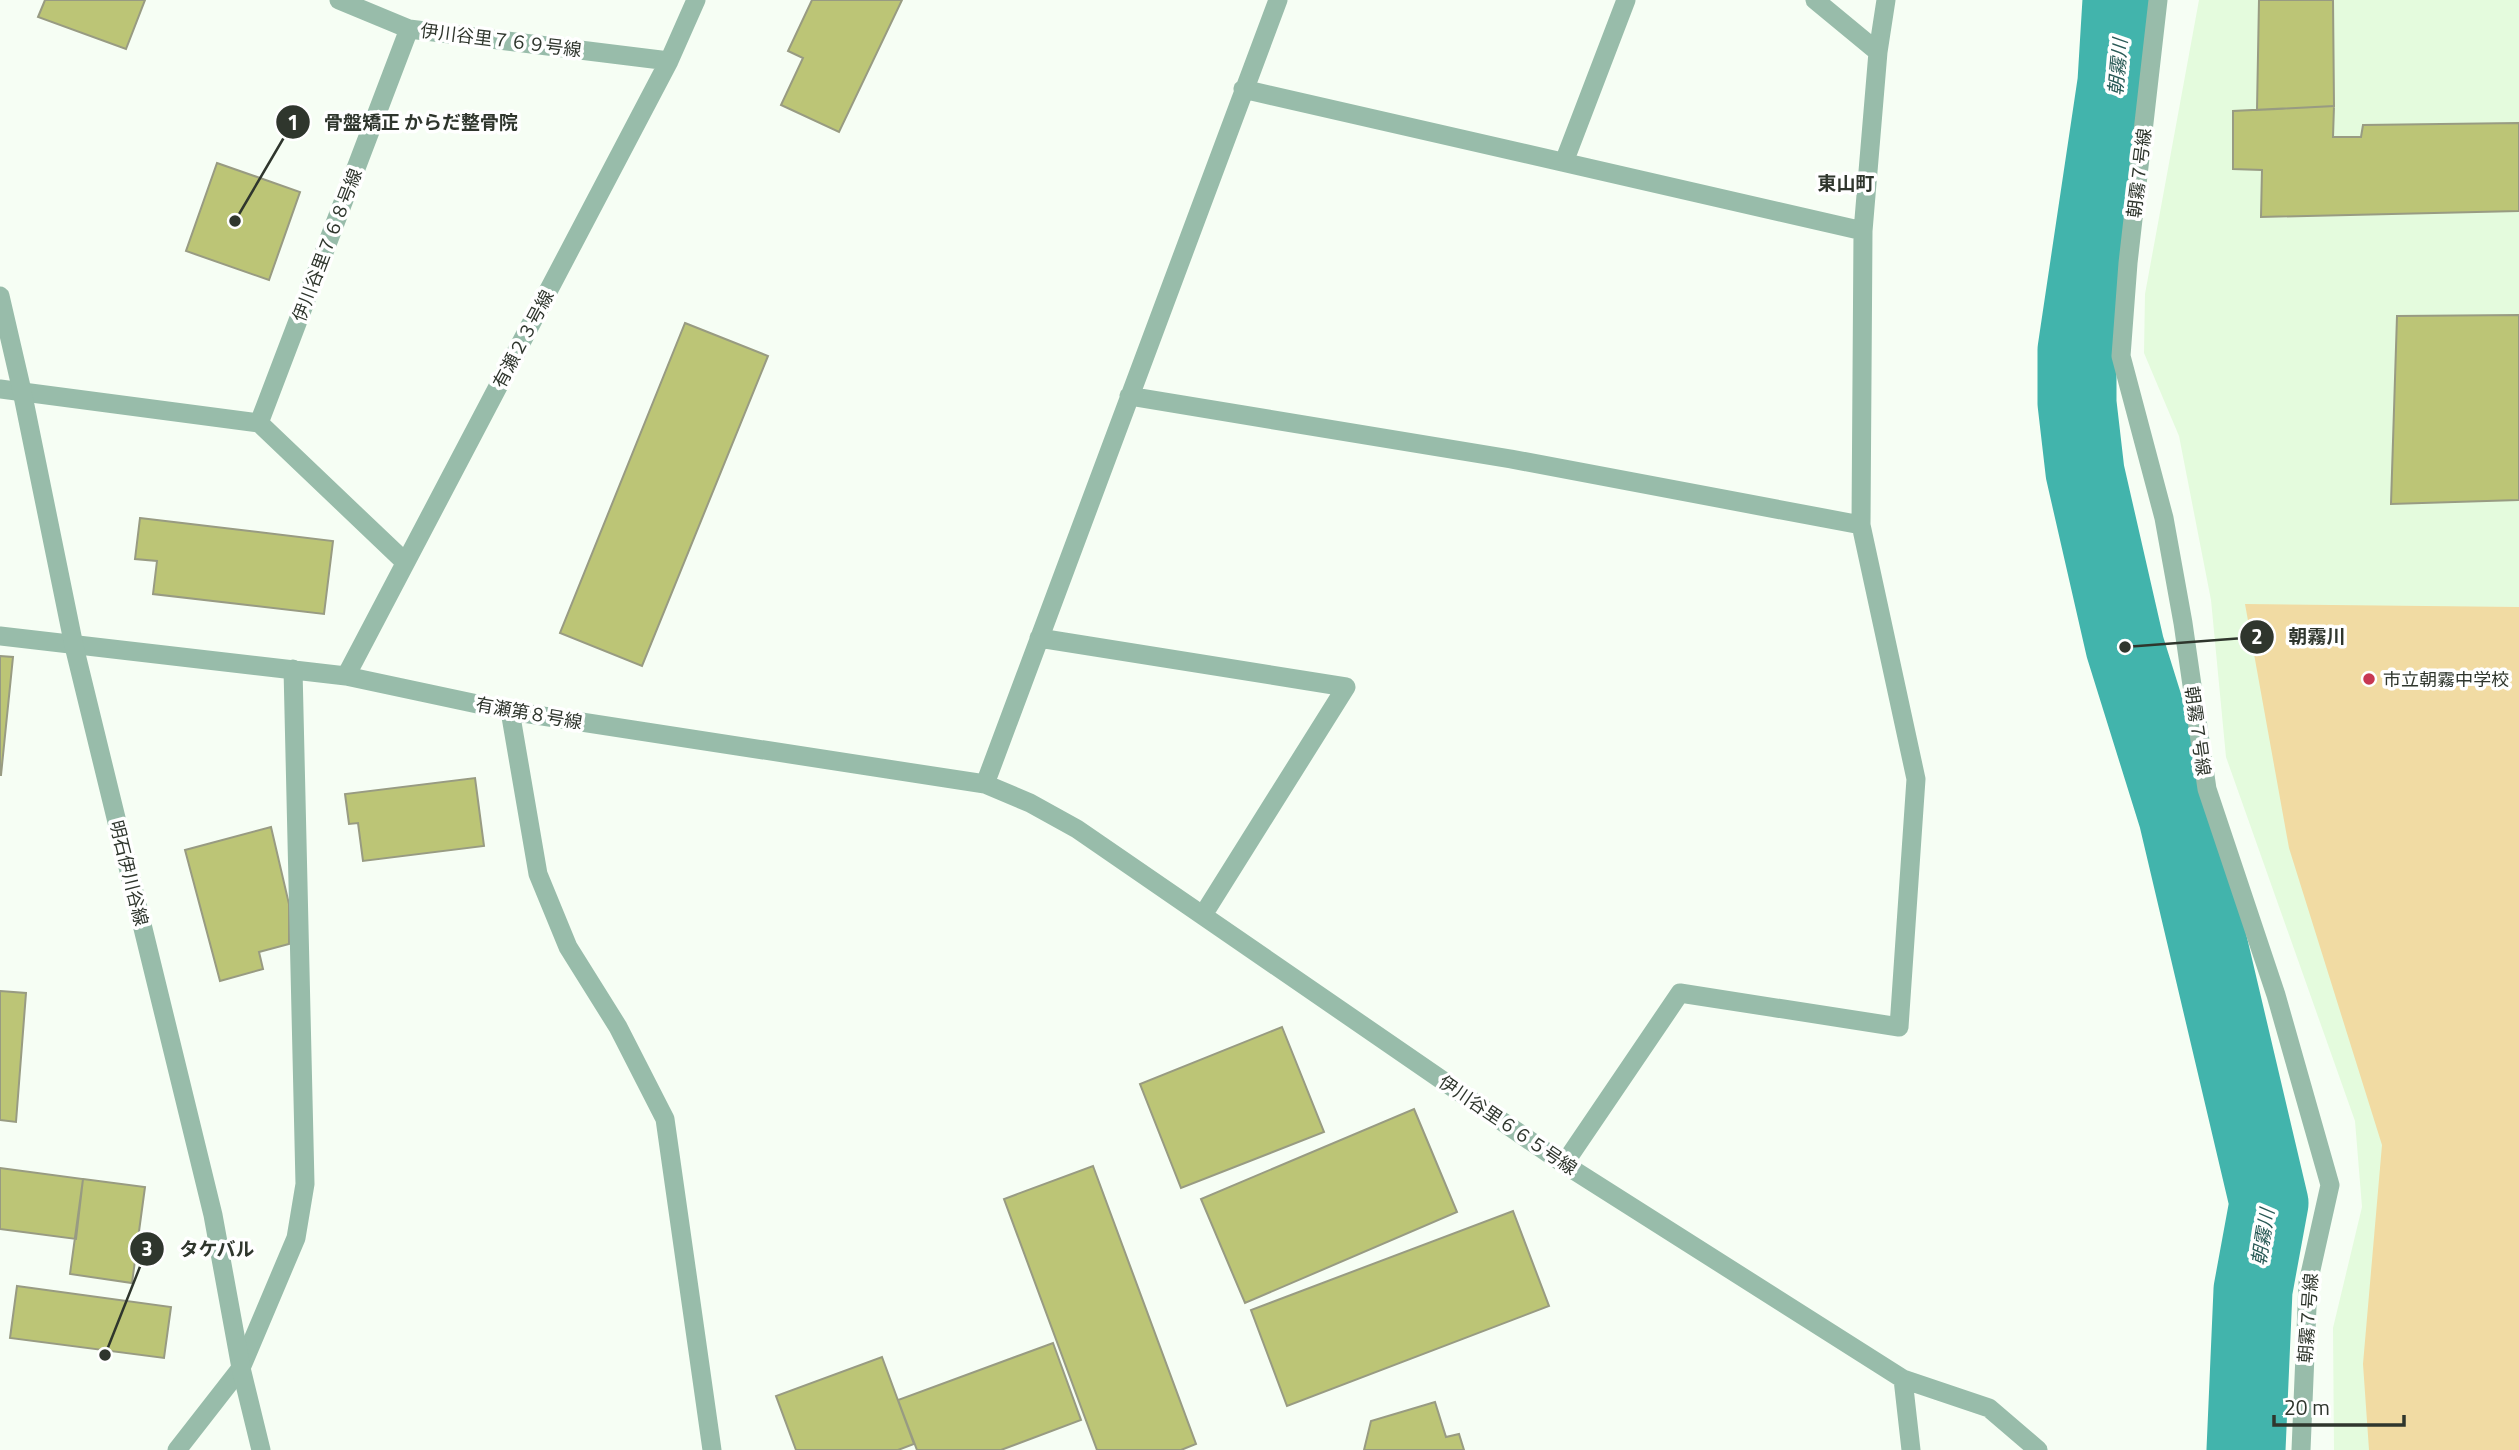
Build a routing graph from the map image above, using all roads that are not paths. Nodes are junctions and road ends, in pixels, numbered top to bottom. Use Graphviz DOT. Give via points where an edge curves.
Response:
graph roads {
  1 [pos="339,0"];
  2 [pos="696,0"];
  3 [pos="1278,0"];
  4 [pos="1626,0"];
  5 [pos="1815,0"];
  6 [pos="1886,0"];
  7 [pos="2158,0"];
  8 [pos="409,29"];
  9 [pos="1878,52"];
  10 [pos="669,61"];
  11 [pos="1243,89"];
  12 [pos="1564,162"];
  13 [pos="1863,231"];
  14 [pos="0,296"];
  15 [pos="0,389"];
  16 [pos="22,391"];
  17 [pos="1129,396"];
  18 [pos="259,423"];
  19 [pos="1861,525"];
  20 [pos="405,562"];
  21 [pos="0,636"];
  22 [pos="1039,638"];
  23 [pos="74,646"];
  24 [pos="293,669"];
  25 [pos="346,676"];
  26 [pos="510,711"];
  27 [pos="985,784"];
  28 [pos="1203,915"];
  29 [pos="1564,1164"];
  30 [pos="241,1368"];
  31 [pos="1903,1379"];
  32 [pos="177,1450"];
  33 [pos="261,1450"];
  34 [pos="712,1450"];
  35 [pos="1911,1450"];
  36 [pos="2038,1450"];
  37 [pos="2301,1450"];
  1 -- 8 [label="street, 伊川谷里７６９号線"];
  2 -- 10 [label="street, 有瀬２３号線"];
  3 -- 11 [label="street"];
  4 -- 12 [label="street"];
  5 -- 9 [label="street"];
  6 -- 9 [label="street"];
  7 -- 37 [label="street, 朝霧７号線" via="2121,356 2164,518 2207,789 2276,995 2330,1185 2308,1283"];
  8 -- 10 [label="street, 伊川谷里７６９号線"];
  8 -- 18 [label="street, 伊川谷里７６８号線"];
  9 -- 13 [label="street"];
  10 -- 20 [label="street, 有瀬２３号線"];
  11 -- 12 [label="street"];
  11 -- 17 [label="street"];
  12 -- 13 [label="street"];
  13 -- 19 [label="street"];
  14 -- 16 [label="street, 明石伊川谷線"];
  15 -- 16 [label="street"];
  16 -- 18 [label="street"];
  16 -- 23 [label="street, 明石伊川谷線"];
  17 -- 19 [label="street" via="1511,459"];
  17 -- 22 [label="street"];
  18 -- 20 [label="street"];
  19 -- 29 [label="street" via="1916,779 1899,1027 1680,993"];
  20 -- 25 [label="street, 有瀬２３号線"];
  21 -- 23 [label="street, 有瀬第８号線"];
  22 -- 27 [label="street"];
  22 -- 28 [label="street" via="1346,687"];
  23 -- 24 [label="street, 有瀬第８号線"];
  23 -- 30 [label="street, 明石伊川谷線" via="213,1215"];
  24 -- 25 [label="street, 有瀬第８号線"];
  24 -- 30 [label="street" via="305,1184 296,1238"];
  25 -- 26 [label="street, 有瀬第８号線"];
  26 -- 27 [label="street, 有瀬第８号線"];
  26 -- 34 [label="street" via="538,874 568,947 618,1027 666,1119"];
  27 -- 28 [label="street, 伊川谷里６６５号線" via="1077,829"];
  28 -- 29 [label="street, 伊川谷里６６５号線"];
  29 -- 31 [label="street, 伊川谷里６６５号線"];
  30 -- 32 [label="street"];
  30 -- 33 [label="street, 明石伊川谷線"];
  31 -- 35 [label="street"];
  31 -- 36 [label="street, 伊川谷里６６５号線" via="1989,1408"];
}
